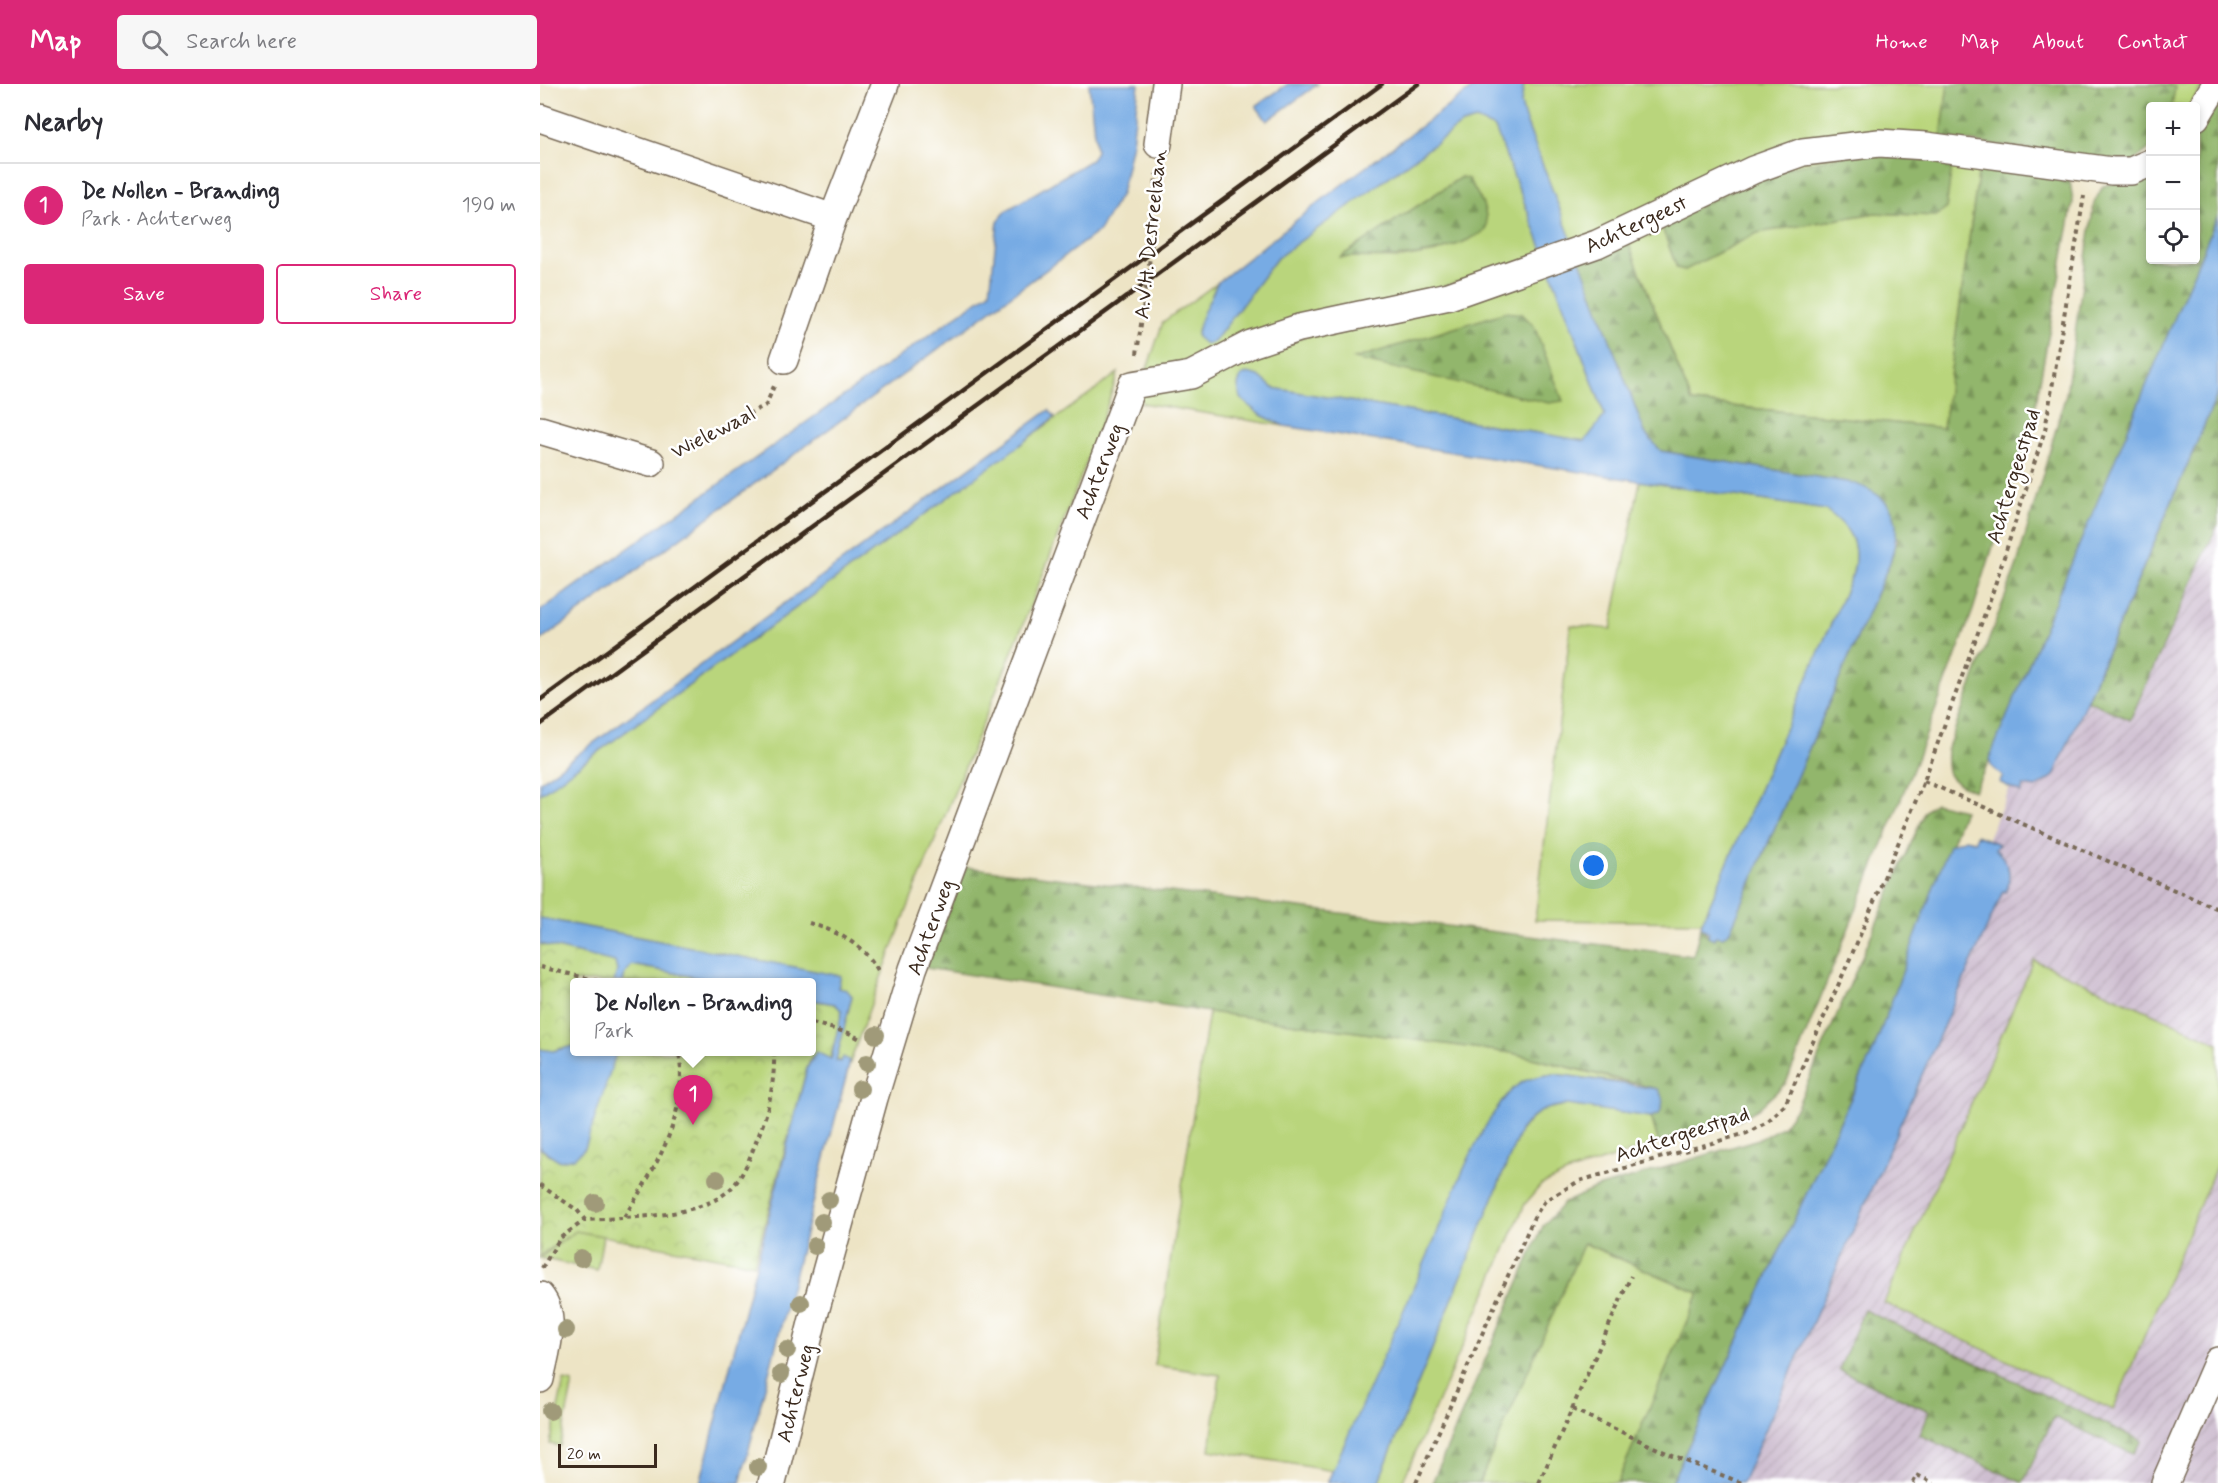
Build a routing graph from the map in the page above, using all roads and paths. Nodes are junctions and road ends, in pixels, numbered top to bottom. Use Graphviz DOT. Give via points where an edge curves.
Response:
graph roads {
  1 [pos="885,84"];
  2 [pos="1166,84"];
  3 [pos="2216,84"];
  4 [pos="2200,110"];
  5 [pos="540,118"];
  6 [pos="1158,144"];
  7 [pos="2146,166"];
  8 [pos="2088,169"];
  9 [pos="832,218"];
  10 [pos="784,360"];
  11 [pos="1132,385"];
  12 [pos="540,430"];
  13 [pos="651,463"];
  14 [pos="1924,781"];
  15 [pos="2218,909"];
  16 [pos="809,923"];
  17 [pos="540,967"];
  18 [pos="586,978"];
  19 [pos="900,1012"];
  20 [pos="816,1024"];
  21 [pos="849,1033"];
  22 [pos="679,1056"];
  23 [pos="774,1056"];
  24 [pos="540,1185"];
  25 [pos="624,1217"];
  26 [pos="585,1220"];
  27 [pos="540,1271"];
  28 [pos="1631,1276"];
  29 [pos="543,1300"];
  30 [pos="2218,1361"];
  31 [pos="540,1379"];
  32 [pos="1572,1409"];
  33 [pos="772,1483"];
  34 [pos="1416,1483"];
  35 [pos="1539,1483"];
  36 [pos="1742,1483"];
  37 [pos="1913,1483"];
  38 [pos="1934,1483"];
  39 [pos="2165,1483"];
  1 -- 9 [label="street"];
  2 -- 6 [label="street, A.V.H. Destreelaan"];
  3 -- 4 [label="street"];
  5 -- 9 [label="street"];
  6 -- 11 [label="path, A.V.H. Destreelaan" via="1152,242"];
  7 -- 8 [label="street, Achtergeest" via="2131,171"];
  8 -- 11 [label="street, Achtergeest" via="1926,146 1891,144 1803,152 1743,174 1597,244 1449,297 1299,328 1251,344 1191,375"];
  8 -- 14 [label="path, Achtergeestpad" via="2045,430 1992,594"];
  9 -- 10 [label="street"];
  10 -- 13 [label="path, Wielewaal" via="766,405"];
  11 -- 19 [label="street, Achterweg"];
  12 -- 13 [label="street, Wielewaal"];
  14 -- 15 [label="path"];
  14 -- 34 [label="path, Achtergeestpad" via="1785,1105 1767,1122 1747,1133 1579,1182 1545,1201 1524,1237"];
  16 -- 19 [label="path" via="836,931 861,948"];
  17 -- 18 [label="path"];
  19 -- 33 [label="street, Achterweg" via="813,1319"];
  20 -- 21 [label="path"];
  22 -- 25 [label="path" via="679,1109 673,1130"];
  23 -- 25 [label="path" via="765,1120 750,1160 727,1191 695,1206"];
  24 -- 26 [label="path"];
  25 -- 26 [label="path"];
  26 -- 27 [label="path" via="560,1238"];
  28 -- 32 [label="path"];
  29 -- 31 [label="street" via="549,1316"];
  30 -- 39 [label="street"];
  32 -- 35 [label="path"];
  32 -- 36 [label="path"];
  37 -- 38 [label="path" via="1917,1475"];
}
